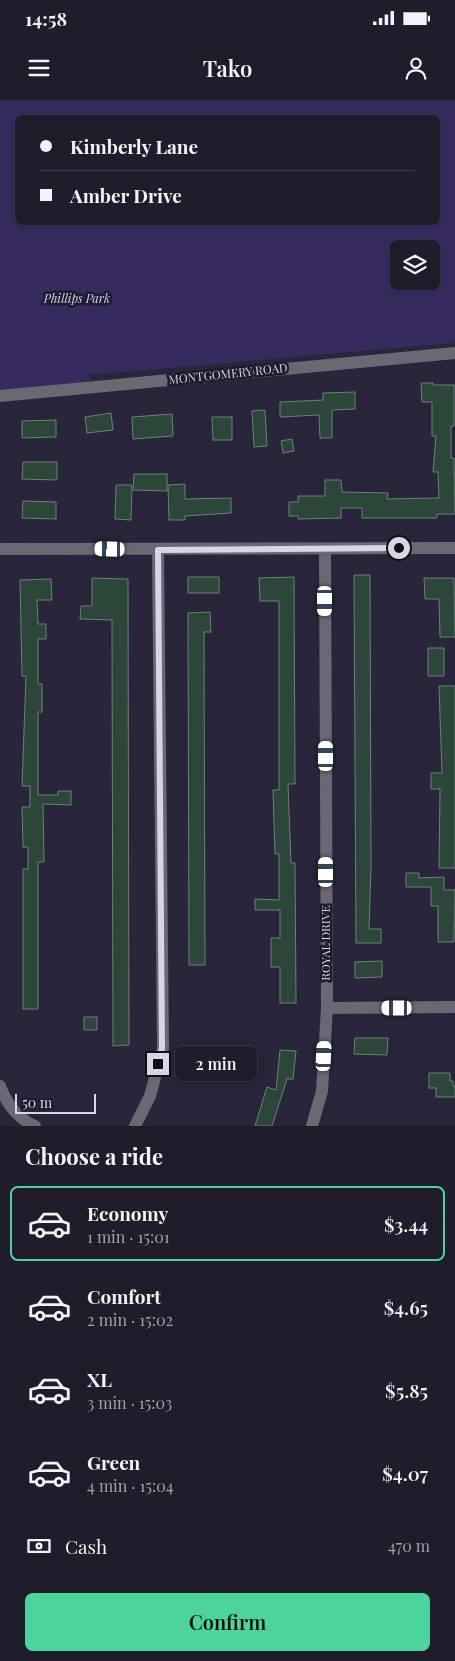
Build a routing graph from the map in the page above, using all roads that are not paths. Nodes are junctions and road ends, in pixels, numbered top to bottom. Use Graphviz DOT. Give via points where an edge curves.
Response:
graph roads {
  1 [pos="455,352"];
  2 [pos="0,396"];
  3 [pos="455,548"];
  4 [pos="0,549"];
  5 [pos="158,550"];
  6 [pos="325,550"];
  7 [pos="455,1007"];
  8 [pos="327,1008"];
  9 [pos="0,1086"];
  10 [pos="35,1126"];
  11 [pos="135,1126"];
  12 [pos="312,1126"];
  1 -- 2 [label="street, MONTGOMERY ROAD"];
  3 -- 6 [label="street"];
  4 -- 5 [label="street"];
  5 -- 6 [label="street"];
  5 -- 11 [label="street" via="162,1048 150,1096"];
  6 -- 8 [label="street, ROYAL DRIVE"];
  7 -- 8 [label="street"];
  8 -- 12 [label="street, ROYAL DRIVE" via="322,1091"];
  9 -- 10 [label="street" via="5,1100 27,1123"];
}
